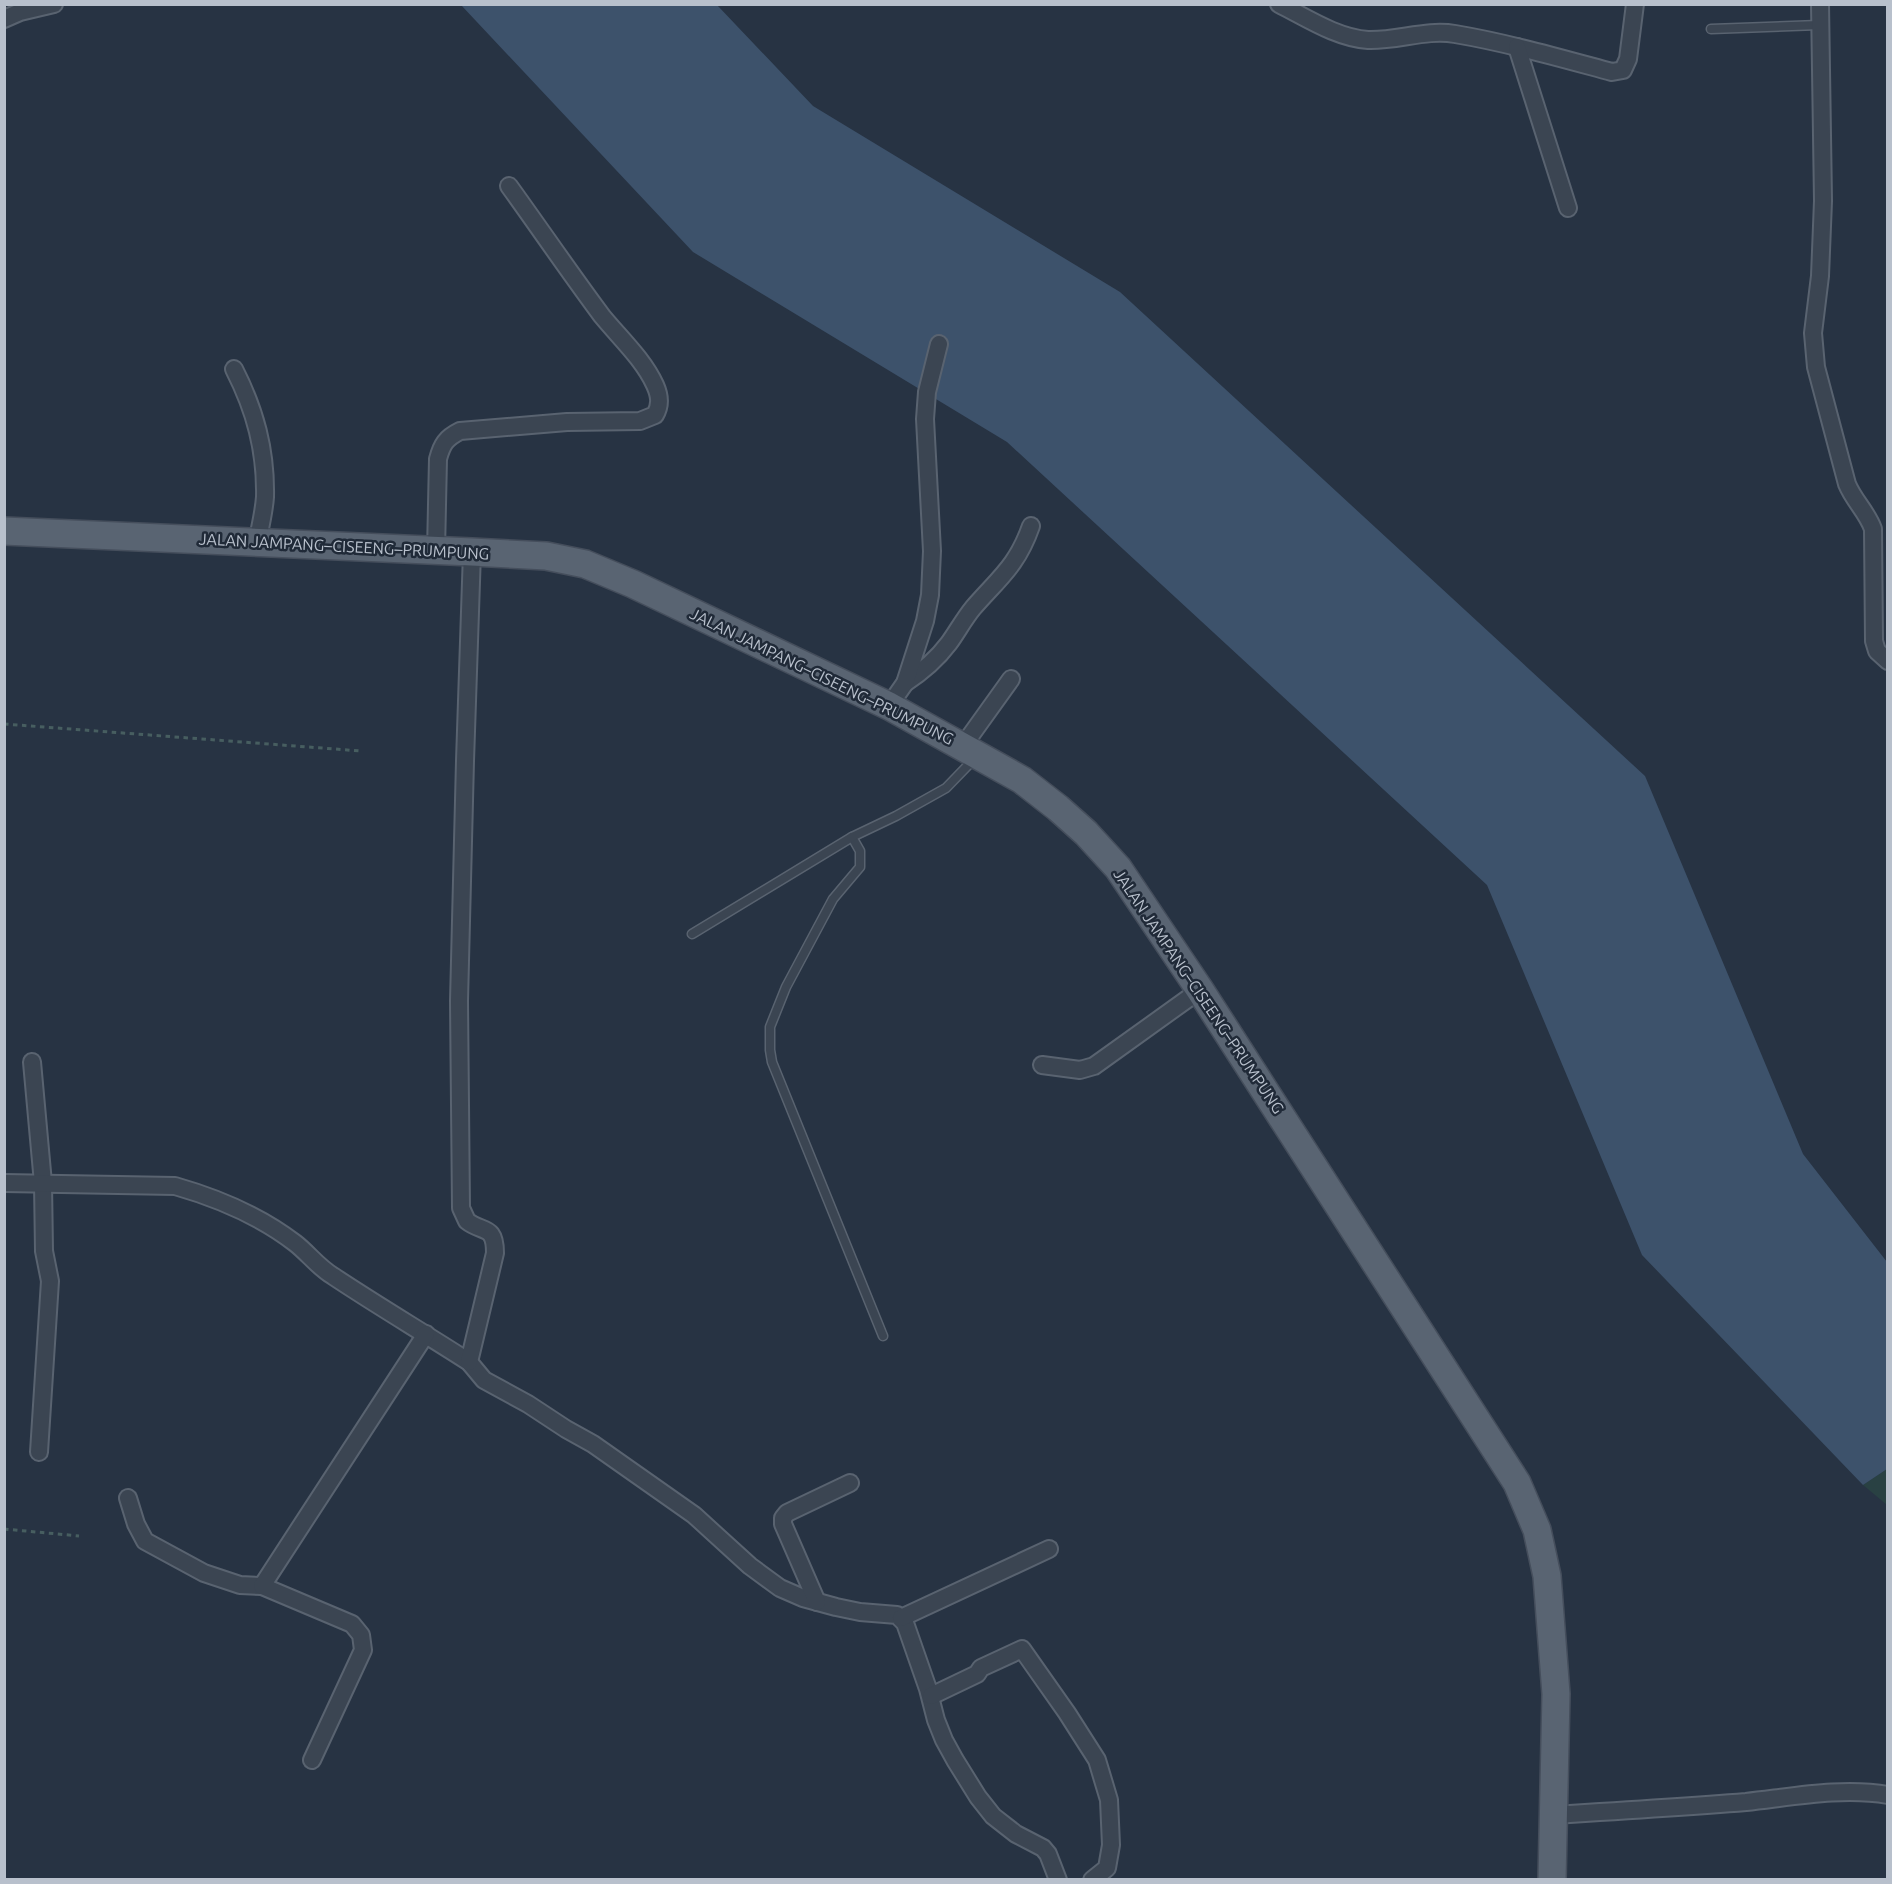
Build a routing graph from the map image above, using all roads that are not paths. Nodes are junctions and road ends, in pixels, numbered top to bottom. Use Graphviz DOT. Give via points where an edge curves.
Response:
graph roads {
  1 [pos="54,4"];
  2 [pos="1279,4"];
  3 [pos="1635,4"];
  4 [pos="1820,4"];
  5 [pos="4,18"];
  6 [pos="1820,25"];
  7 [pos="1711,29"];
  8 [pos="1517,47"];
  9 [pos="509,186"];
  10 [pos="1568,208"];
  11 [pos="939,344"];
  12 [pos="234,369"];
  13 [pos="1031,525"];
  14 [pos="4,531"];
  15 [pos="257,543"];
  16 [pos="436,551"];
  17 [pos="472,552"];
  18 [pos="1887,661"];
  19 [pos="1011,679"];
  20 [pos="904,683"];
  21 [pos="889,706"];
  22 [pos="971,750"];
  23 [pos="852,837"];
  24 [pos="692,934"];
  25 [pos="1200,990"];
  26 [pos="32,1062"];
  27 [pos="1042,1065"];
  28 [pos="4,1183"];
  29 [pos="43,1183"];
  30 [pos="426,1334"];
  31 [pos="884,1336"];
  32 [pos="469,1362"];
  33 [pos="39,1452"];
  34 [pos="850,1484"];
  35 [pos="128,1498"];
  36 [pos="1049,1549"];
  37 [pos="262,1586"];
  38 [pos="817,1602"];
  39 [pos="901,1618"];
  40 [pos="931,1696"];
  41 [pos="312,1760"];
  42 [pos="1887,1795"];
  43 [pos="1554,1815"];
  44 [pos="1058,1880"];
  45 [pos="1092,1880"];
  46 [pos="1552,1880"];
  1 -- 5 [label="street"];
  2 -- 8 [label="street" via="1340,34 1368,40 1425,32 1453,33"];
  3 -- 8 [label="street" via="1628,59 1618,72"];
  4 -- 6 [label="street"];
  6 -- 7 [label="lane"];
  6 -- 18 [label="street" via="1823,201 1813,349 1846,484 1873,529 1874,641"];
  8 -- 10 [label="street"];
  9 -- 16 [label="street" via="646,370 659,404 654,415 640,421 567,422 460,431 448,437 438,459"];
  11 -- 20 [label="street" via="926,405 930,595"];
  12 -- 15 [label="street" via="260,434 263,452 265,499"];
  13 -- 20 [label="street" via="1011,566 972,609 937,657"];
  14 -- 15 [label="main road, JALAN JAMPANG–CISEENG–PRUMPUNG"];
  15 -- 16 [label="main road, JALAN JAMPANG–CISEENG–PRUMPUNG"];
  16 -- 17 [label="main road, JALAN JAMPANG–CISEENG–PRUMPUNG"];
  17 -- 21 [label="main road, JALAN JAMPANG–CISEENG–PRUMPUNG" via="546,556 585,564"];
  17 -- 32 [label="street" via="459,1001 461,1208 466,1221 489,1231 495,1253"];
  19 -- 22 [label="street"];
  20 -- 21 [label="street"];
  21 -- 22 [label="main road, JALAN JAMPANG–CISEENG–PRUMPUNG"];
  22 -- 23 [label="lane" via="946,788"];
  22 -- 25 [label="main road, JALAN JAMPANG–CISEENG–PRUMPUNG" via="1022,780 1086,833 1118,868"];
  23 -- 24 [label="lane"];
  23 -- 31 [label="lane" via="860,851 860,867 833,900 786,987 770,1027 770,1050"];
  25 -- 27 [label="street" via="1094,1066 1080,1070"];
  25 -- 43 [label="main road, JALAN JAMPANG–CISEENG–PRUMPUNG" via="1517,1483 1527,1506 1537,1530 1547,1576 1556,1694"];
  26 -- 29 [label="street"];
  28 -- 29 [label="street"];
  29 -- 30 [label="street" via="165,1185 193,1191 273,1228 331,1275"];
  29 -- 33 [label="street" via="44,1251 50,1292"];
  30 -- 32 [label="street"];
  30 -- 37 [label="street"];
  32 -- 38 [label="street" via="484,1380 593,1444 694,1515 780,1588"];
  34 -- 38 [label="street" via="784,1515 782,1521"];
  35 -- 37 [label="street" via="145,1541 204,1573 240,1585"];
  36 -- 39 [label="street"];
  37 -- 41 [label="street" via="352,1624 361,1635 363,1650"];
  38 -- 39 [label="street"];
  39 -- 40 [label="street"];
  40 -- 44 [label="street" via="944,1740 978,1797 1000,1823 1043,1848"];
  40 -- 45 [label="street" via="1022,1649 1097,1760 1109,1800 1111,1845 1107,1868"];
  42 -- 43 [label="street" via="1847,1793"];
  43 -- 46 [label="main road, JALAN JAMPANG–CISEENG–PRUMPUNG"];
}
